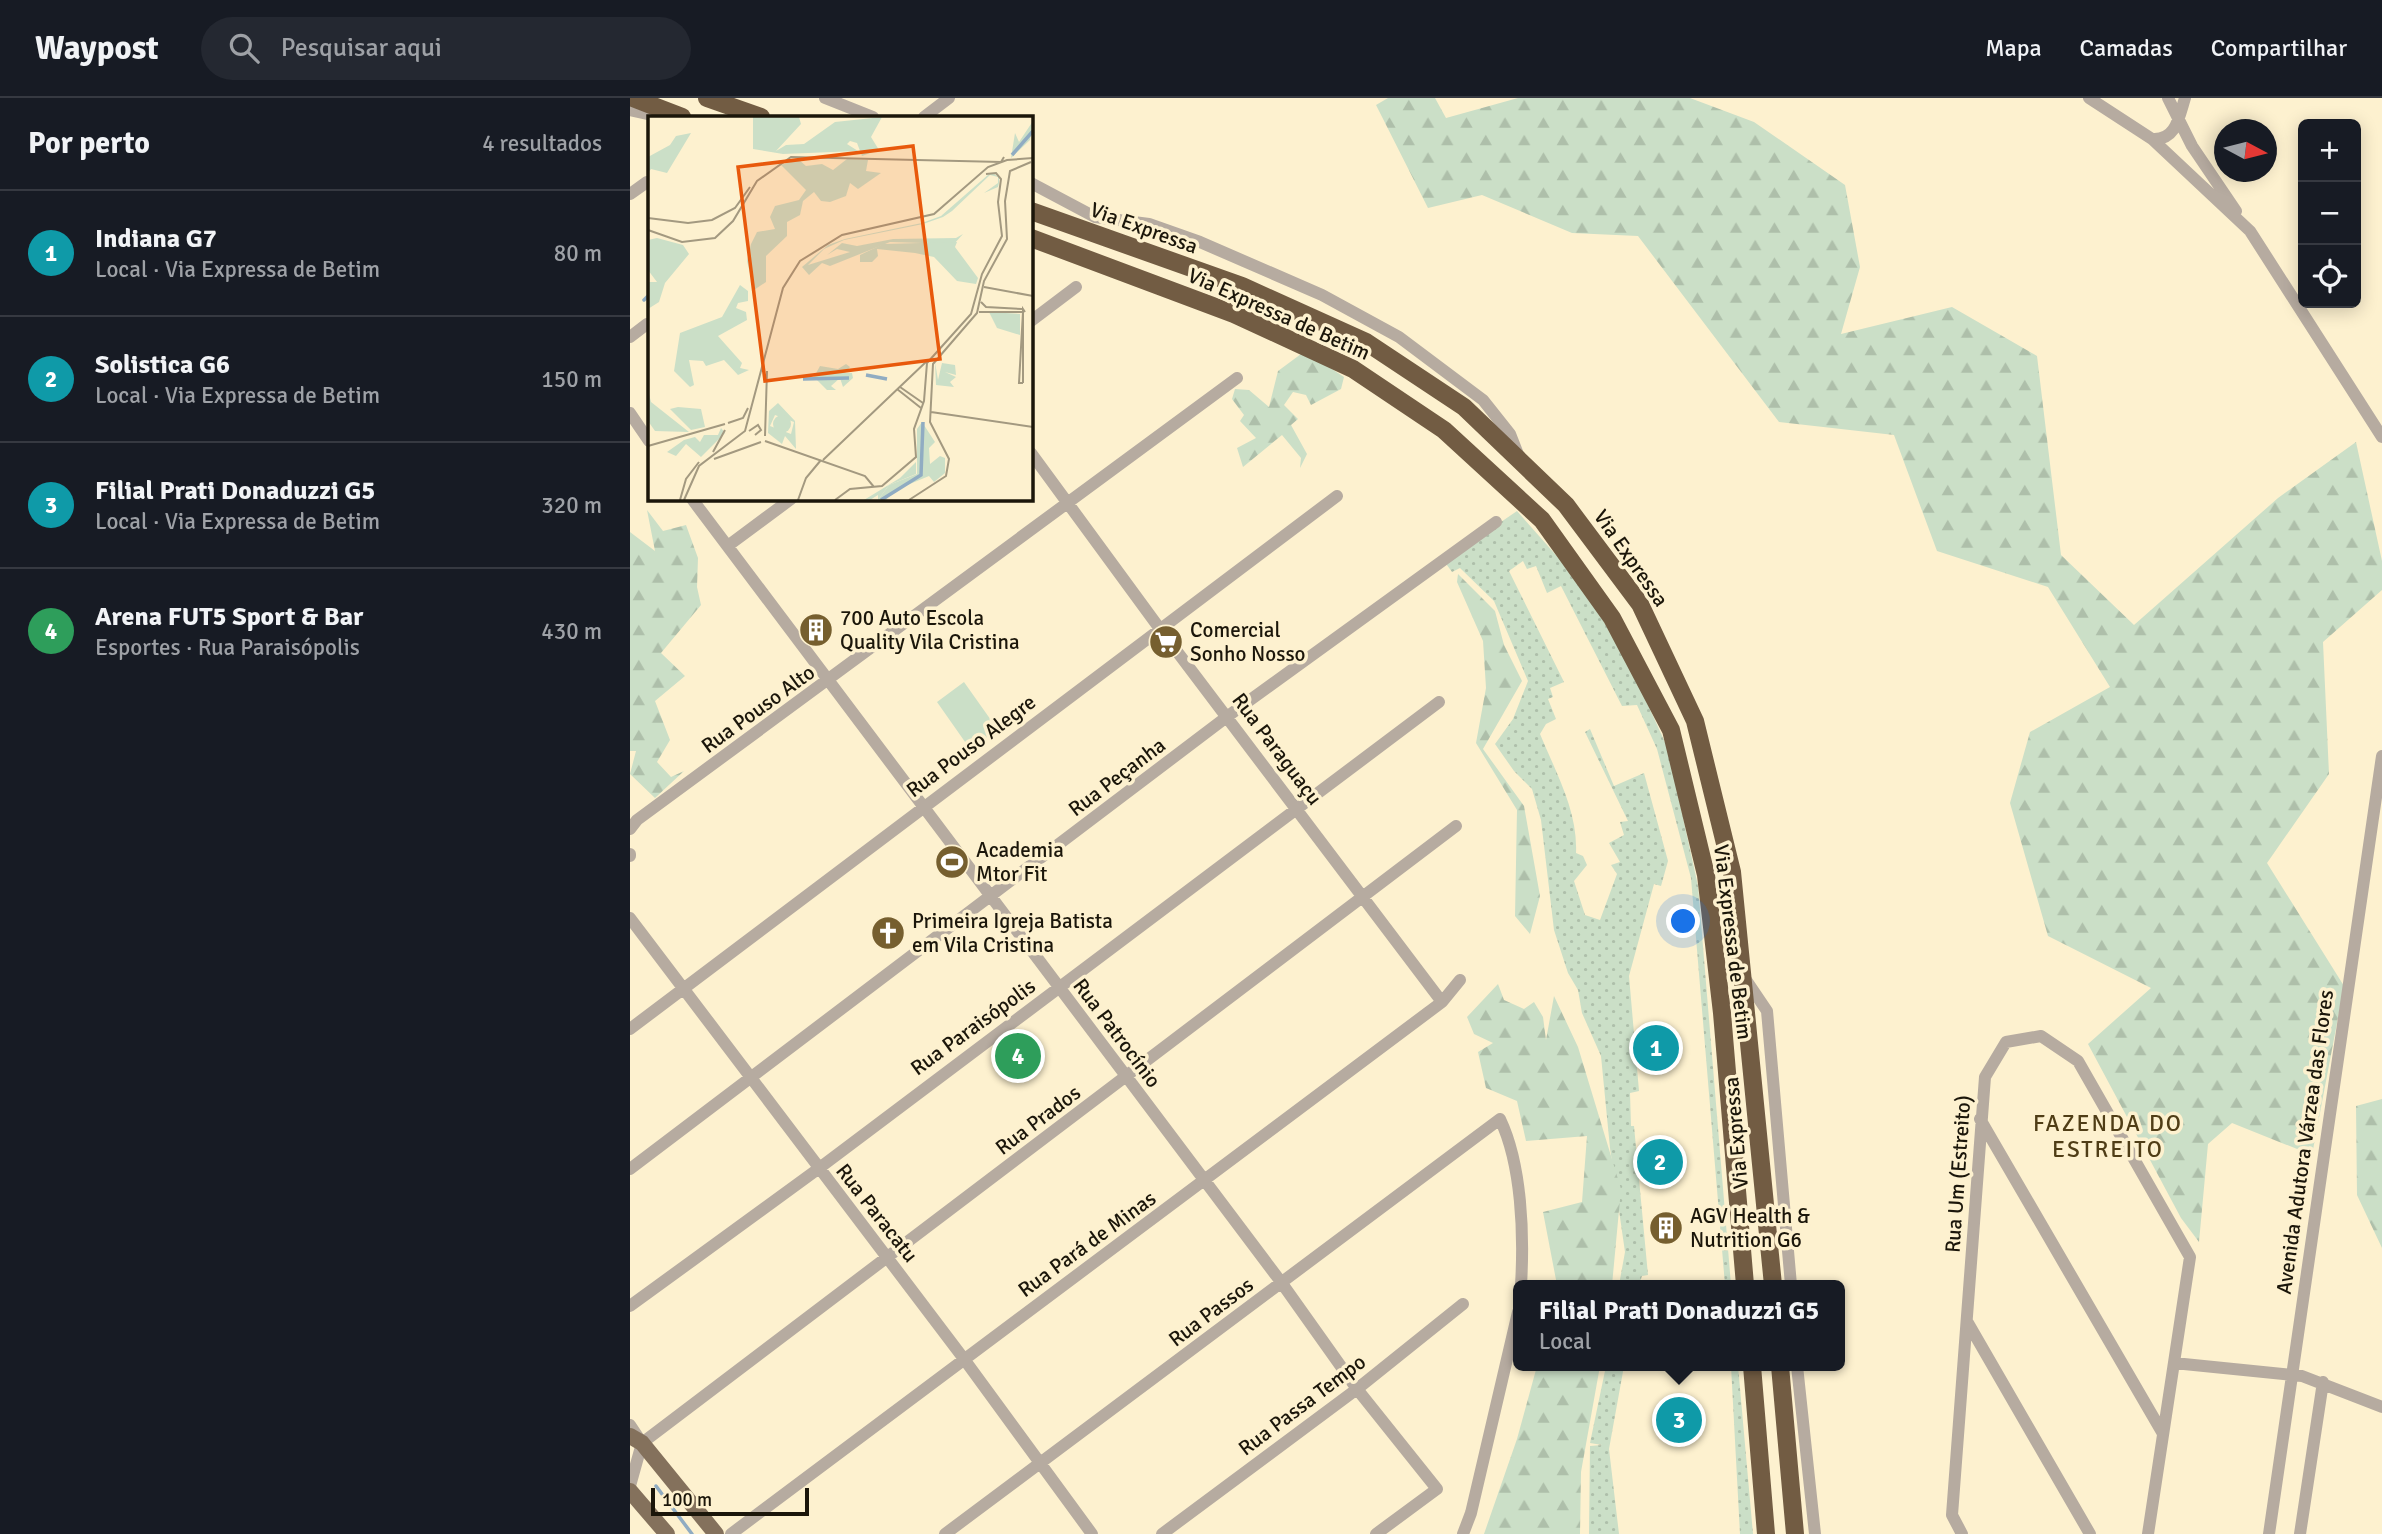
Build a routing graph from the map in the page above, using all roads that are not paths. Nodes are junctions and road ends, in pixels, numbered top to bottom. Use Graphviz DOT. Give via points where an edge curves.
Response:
graph roads {
  1 [pos="633,98"];
  2 [pos="825,98"];
  3 [pos="949,98"];
  4 [pos="2089,98"];
  5 [pos="2111,98"];
  6 [pos="2168,98"];
  7 [pos="2185,98"];
  8 [pos="711,99"];
  9 [pos="630,110"];
  10 [pos="2111,113"];
  11 [pos="657,116"];
  12 [pos="679,116"];
  13 [pos="758,116"];
  14 [pos="870,116"];
  15 [pos="925,116"];
  16 [pos="2179,116"];
  17 [pos="2151,139"];
  18 [pos="647,182"];
  19 [pos="1032,184"];
  20 [pos="630,194"];
  21 [pos="1032,211"];
  22 [pos="1149,224"];
  23 [pos="2250,231"];
  24 [pos="1090,233"];
  25 [pos="1032,238"];
  26 [pos="1076,287"];
  27 [pos="1032,320"];
  28 [pos="647,324"];
  29 [pos="630,337"];
  30 [pos="1237,378"];
  31 [pos="630,413"];
  32 [pos="2382,437"];
  33 [pos="648,440"];
  34 [pos="1032,454"];
  35 [pos="1520,461"];
  36 [pos="1337,496"];
  37 [pos="693,500"];
  38 [pos="790,500"];
  39 [pos="1068,502"];
  40 [pos="1496,522"];
  41 [pos="729,545"];
  42 [pos="1160,629"];
  43 [pos="828,682"];
  44 [pos="1439,702"];
  45 [pos="1228,716"];
  46 [pos="2382,756"];
  47 [pos="924,806"];
  48 [pos="1297,808"];
  49 [pos="632,824"];
  50 [pos="1456,827"];
  51 [pos="1365,897"];
  52 [pos="991,898"];
  53 [pos="630,918"];
  54 [pos="1744,977"];
  55 [pos="1460,980"];
  56 [pos="1059,988"];
  57 [pos="683,989"];
  58 [pos="1442,1002"];
  59 [pos="630,1029"];
  60 [pos="1125,1077"];
  61 [pos="753,1078"];
  62 [pos="1980,1119"];
  63 [pos="630,1169"];
  64 [pos="818,1169"];
  65 [pos="1204,1181"];
  66 [pos="887,1257"];
  67 [pos="1521,1280"];
  68 [pos="1745,1280"];
  69 [pos="1773,1280"];
  70 [pos="1791,1280"];
  71 [pos="1282,1282"];
  72 [pos="1463,1304"];
  73 [pos="630,1306"];
  74 [pos="1968,1322"];
  75 [pos="1513,1333"];
  76 [pos="964,1359"];
  77 [pos="2174,1363"];
  78 [pos="1752,1371"];
  79 [pos="1780,1371"];
  80 [pos="1798,1371"];
  81 [pos="2290,1376"];
  82 [pos="2323,1382"];
  83 [pos="1357,1389"];
  84 [pos="2382,1407"];
  85 [pos="630,1425"];
  86 [pos="2162,1432"];
  87 [pos="636,1440"];
  88 [pos="1040,1466"];
  89 [pos="630,1488"];
  90 [pos="667,1534"];
  91 [pos="716,1534"];
  92 [pos="731,1534"];
  93 [pos="945,1534"];
  94 [pos="1092,1534"];
  95 [pos="1162,1534"];
  96 [pos="1376,1534"];
  97 [pos="1463,1534"];
  98 [pos="1766,1534"];
  99 [pos="1795,1534"];
  100 [pos="1815,1534"];
  101 [pos="1962,1534"];
  102 [pos="2090,1534"];
  103 [pos="2148,1534"];
  104 [pos="2269,1534"];
  105 [pos="2301,1534"];
  1 -- 12 [label="highway"];
  2 -- 14 [label="street"];
  3 -- 15 [label="street"];
  4 -- 10 [label="street"];
  5 -- 10 [label="street"];
  6 -- 16 [label="street"];
  7 -- 16 [label="street"];
  8 -- 13 [label="highway"];
  9 -- 11 [label="street"];
  10 -- 17 [label="street"];
  16 -- 17 [label="street" via="2170,135"];
  16 -- 23 [label="street" via="2192,146"];
  17 -- 23 [label="street"];
  18 -- 20 [label="street"];
  19 -- 22 [label="street" via="1096,217"];
  21 -- 24 [label="highway, Via Expressa"];
  22 -- 24 [label="street"];
  22 -- 35 [label="street" via="1322,295 1399,337 1483,400 1510,434"];
  23 -- 32 [label="street"];
  24 -- 35 [label="highway, Via Expressa" via="1242,286 1366,342 1464,407"];
  25 -- 68 [label="highway, Via Expressa de Betim" via="1234,314 1353,369 1444,430 1542,520 1612,618 1671,730 1706,875"];
  26 -- 27 [label="street"];
  28 -- 29 [label="street"];
  30 -- 39 [label="street, Rua Pouso Alto"];
  31 -- 33 [label="street"];
  34 -- 39 [label="street, Rua Paraguaçu"];
  35 -- 54 [label="highway, Via Expressa" via="1566,505 1640,604 1695,721 1732,872"];
  36 -- 42 [label="street, Rua Pouso Alegre"];
  37 -- 41 [label="street, Rua Patrocínio"];
  38 -- 41 [label="street"];
  39 -- 42 [label="street, Rua Paraguaçu"];
  39 -- 43 [label="street, Rua Pouso Alto"];
  40 -- 45 [label="street, Rua Peçanha"];
  41 -- 43 [label="street, Rua Patrocínio"];
  42 -- 45 [label="street, Rua Paraguaçu"];
  42 -- 47 [label="street, Rua Pouso Alegre"];
  43 -- 47 [label="street, Rua Patrocínio"];
  43 -- 49 [label="street, Rua Pouso Alto"];
  44 -- 48 [label="street, Rua Paraisópolis"];
  45 -- 48 [label="street, Rua Paraguaçu"];
  45 -- 52 [label="street, Rua Peçanha"];
  46 -- 81 [label="street, Avenida Adutora Várzea das Flores"];
  47 -- 52 [label="street, Rua Patrocínio"];
  47 -- 57 [label="street, Rua Pouso Alegre"];
  48 -- 51 [label="street, Rua Paraguaçu"];
  48 -- 56 [label="street, Rua Paraisópolis"];
  50 -- 51 [label="street, Rua Prados"];
  51 -- 58 [label="street, Rua Paraguaçu"];
  51 -- 60 [label="street, Rua Prados"];
  52 -- 56 [label="street, Rua Patrocínio"];
  52 -- 61 [label="street, Rua Peçanha"];
  53 -- 57 [label="street, Rua Paracatu"];
  54 -- 69 [label="highway, Via Expressa"];
  54 -- 70 [label="street" via="1767,1011"];
  55 -- 58 [label="street, Rua Pará de Minas"];
  56 -- 60 [label="street, Rua Patrocínio"];
  56 -- 64 [label="street, Rua Paraisópolis"];
  57 -- 59 [label="street, Rua Pouso Alegre"];
  57 -- 61 [label="street, Rua Paracatu"];
  58 -- 65 [label="street, Rua Pará de Minas"];
  60 -- 65 [label="street, Rua Patrocínio"];
  60 -- 66 [label="street, Rua Prados"];
  61 -- 63 [label="street, Rua Peçanha"];
  61 -- 64 [label="street, Rua Paracatu"];
  62 -- 74 [label="street, Rua Um (Estreito)"];
  62 -- 77 [label="street, Rua Um (Estreito)" via="1985,1077 2006,1042 2041,1036 2078,1061 2190,1257"];
  62 -- 86 [label="street"];
  64 -- 66 [label="street, Rua Paracatu"];
  64 -- 73 [label="street, Rua Paraisópolis"];
  65 -- 71 [label="street, Rua Patrocínio"];
  65 -- 76 [label="street, Rua Pará de Minas"];
  66 -- 76 [label="street, Rua Paracatu"];
  66 -- 87 [label="street, Rua Prados"];
  67 -- 71 [label="street, Rua Passos" via="1518,1188 1510,1140 1500,1119"];
  71 -- 83 [label="street, Rua Patrocínio"];
  71 -- 88 [label="street, Rua Passos"];
  72 -- 83 [label="street, Rua Passa Tempo"];
  74 -- 101 [label="street, Rua Um (Estreito)" via="1952,1515"];
  74 -- 102 [label="street"];
  75 -- 97 [label="street"];
  76 -- 88 [label="street, Rua Paracatu"];
  76 -- 92 [label="street, Rua Pará de Minas"];
  77 -- 81 [label="street"];
  77 -- 86 [label="street"];
  78 -- 98 [label="highway"];
  79 -- 99 [label="highway"];
  80 -- 100 [label="street"];
  81 -- 82 [label="street"];
  81 -- 104 [label="street, Avenida Adutora Várzea das Flores"];
  82 -- 84 [label="street"];
  82 -- 105 [label="street"];
  83 -- 95 [label="street, Rua Passa Tempo"];
  83 -- 96 [label="street, Rua Patrocínio" via="1437,1489"];
  85 -- 87 [label="street"];
  86 -- 103 [label="street"];
  87 -- 89 [label="street"];
  87 -- 91 [label="main road"];
  88 -- 93 [label="street, Rua Passos"];
  88 -- 94 [label="street, Rua Paracatu"];
  89 -- 90 [label="main road"];
}
